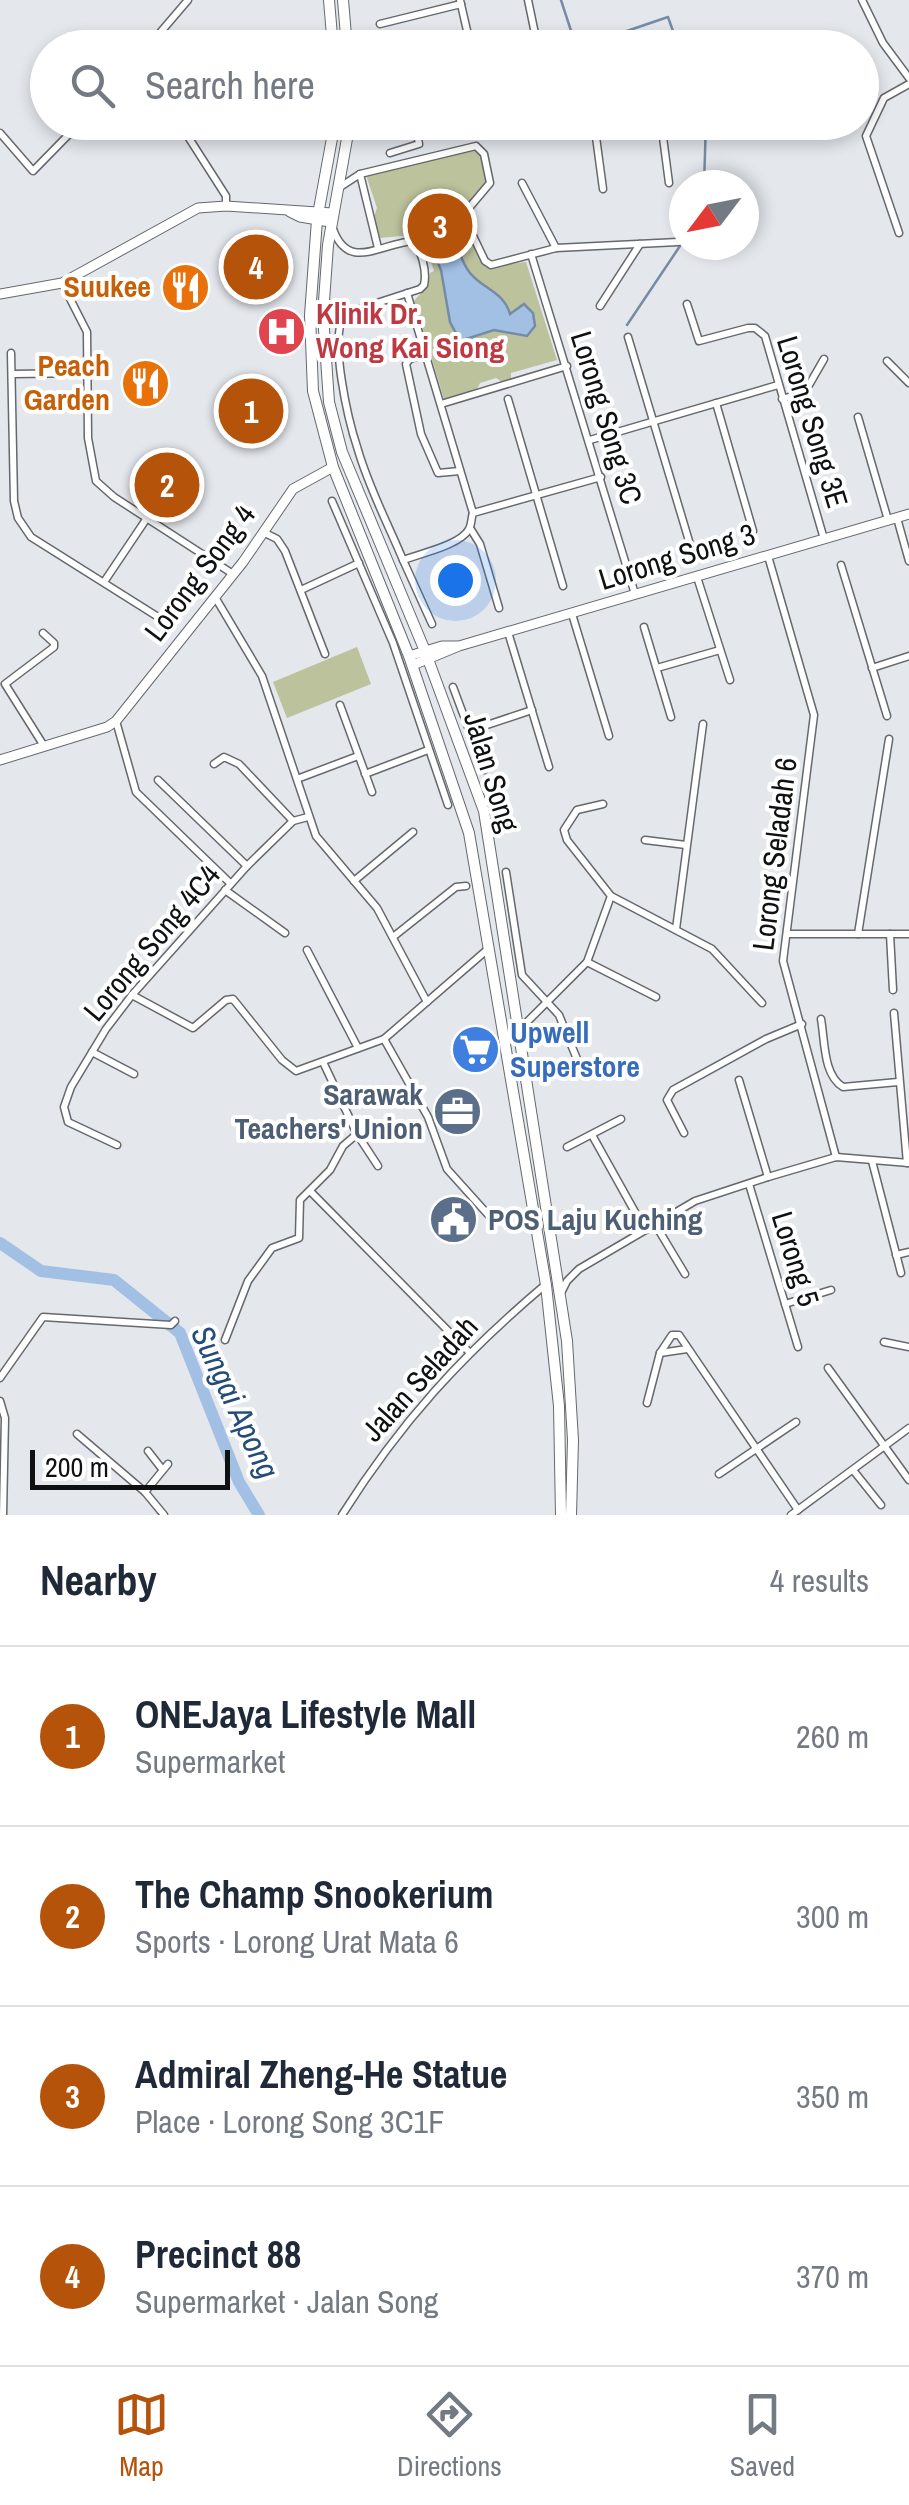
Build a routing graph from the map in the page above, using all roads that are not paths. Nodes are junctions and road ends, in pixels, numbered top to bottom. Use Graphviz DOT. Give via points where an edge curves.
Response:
graph roads {
  1 [pos="188,0"];
  2 [pos="330,0"];
  3 [pos="343,0"];
  4 [pos="528,0"];
  5 [pos="864,0"];
  6 [pos="460,2"];
  7 [pos="380,24"];
  8 [pos="162,30"];
  9 [pos="332,30"];
  10 [pos="346,30"];
  11 [pos="467,30"];
  12 [pos="534,30"];
  13 [pos="877,30"];
  14 [pos="879,34"];
  15 [pos="909,81"];
  16 [pos="879,109"];
  17 [pos="0,133"];
  18 [pos="63,140"];
  19 [pos="190,140"];
  20 [pos="332,140"];
  21 [pos="346,140"];
  22 [pos="418,140"];
  23 [pos="596,140"];
  24 [pos="664,140"];
  25 [pos="867,140"];
  26 [pos="390,153"];
  27 [pos="360,174"];
  28 [pos="669,177"];
  29 [pos="522,183"];
  30 [pos="603,189"];
  31 [pos="336,190"];
  32 [pos="226,206"];
  33 [pos="318,216"];
  34 [pos="331,217"];
  35 [pos="899,233"];
  36 [pos="669,242"];
  37 [pos="641,244"];
  38 [pos="378,248"];
  39 [pos="556,248"];
  40 [pos="532,254"];
  41 [pos="62,284"];
  42 [pos="407,292"];
  43 [pos="0,294"];
  44 [pos="687,304"];
  45 [pos="600,306"];
  46 [pos="628,337"];
  47 [pos="11,354"];
  48 [pos="426,354"];
  49 [pos="824,359"];
  50 [pos="887,361"];
  51 [pos="567,366"];
  52 [pos="88,373"];
  53 [pos="13,374"];
  54 [pos="909,383"];
  55 [pos="778,385"];
  56 [pos="782,398"];
  57 [pos="508,399"];
  58 [pos="716,403"];
  59 [pos="441,404"];
  60 [pos="858,418"];
  61 [pos="655,422"];
  62 [pos="590,440"];
  63 [pos="333,467"];
  64 [pos="460,471"];
  65 [pos="600,477"];
  66 [pos="537,495"];
  67 [pos="332,501"];
  68 [pos="473,513"];
  69 [pos="909,514"];
  70 [pos="147,518"];
  71 [pos="892,519"];
  72 [pos="470,528"];
  73 [pos="754,531"];
  74 [pos="263,532"];
  75 [pos="824,539"];
  76 [pos="692,551"];
  77 [pos="768,556"];
  78 [pos="404,560"];
  79 [pos="909,561"];
  80 [pos="359,563"];
  81 [pos="842,565"];
  82 [pos="233,574"];
  83 [pos="697,577"];
  84 [pos="104,582"];
  85 [pos="563,586"];
  86 [pos="301,590"];
  87 [pos="635,594"];
  88 [pos="215,597"];
  89 [pos="499,608"];
  90 [pos="572,614"];
  91 [pos="166,622"];
  92 [pos="432,624"];
  93 [pos="644,627"];
  94 [pos="42,632"];
  95 [pos="508,632"];
  96 [pos="720,650"];
  97 [pos="326,654"];
  98 [pos="427,655"];
  99 [pos="909,656"];
  100 [pos="411,660"];
  101 [pos="657,668"];
  102 [pos="872,668"];
  103 [pos="730,680"];
  104 [pos="2,683"];
  105 [pos="453,687"];
  106 [pos="340,705"];
  107 [pos="532,710"];
  108 [pos="887,716"];
  109 [pos="671,717"];
  110 [pos="116,721"];
  111 [pos="703,724"];
  112 [pos="469,732"];
  113 [pos="609,736"];
  114 [pos="889,739"];
  115 [pos="44,746"];
  116 [pos="428,750"];
  117 [pos="358,756"];
  118 [pos="0,760"];
  119 [pos="214,764"];
  120 [pos="549,767"];
  121 [pos="484,770"];
  122 [pos="365,774"];
  123 [pos="296,779"];
  124 [pos="158,780"];
  125 [pos="372,792"];
  126 [pos="602,804"];
  127 [pos="448,805"];
  128 [pos="308,817"];
  129 [pos="294,820"];
  130 [pos="412,832"];
  131 [pos="645,840"];
  132 [pos="686,845"];
  133 [pos="246,866"];
  134 [pos="506,872"];
  135 [pos="354,881"];
  136 [pos="227,886"];
  137 [pos="466,886"];
  138 [pos="611,896"];
  139 [pos="499,920"];
  140 [pos="676,929"];
  141 [pos="285,933"];
  142 [pos="788,934"];
  143 [pos="858,934"];
  144 [pos="890,934"];
  145 [pos="909,934"];
  146 [pos="393,936"];
  147 [pos="488,948"];
  148 [pos="307,950"];
  149 [pos="587,962"];
  150 [pos="893,990"];
  151 [pos="132,995"];
  152 [pos="656,996"];
  153 [pos="427,1002"];
  154 [pos="548,1002"];
  155 [pos="762,1003"];
  156 [pos="894,1012"];
  157 [pos="821,1019"];
  158 [pos="802,1024"];
  159 [pos="518,1031"];
  160 [pos="384,1039"];
  161 [pos="505,1046"];
  162 [pos="358,1048"];
  163 [pos="92,1052"];
  164 [pos="323,1062"];
  165 [pos="578,1064"];
  166 [pos="134,1074"];
  167 [pos="739,1080"];
  168 [pos="898,1082"];
  169 [pos="622,1119"];
  170 [pos="684,1133"];
  171 [pos="357,1134"];
  172 [pos="592,1136"];
  173 [pos="118,1145"];
  174 [pos="566,1148"];
  175 [pos="836,1158"];
  176 [pos="872,1161"];
  177 [pos="908,1163"];
  178 [pos="378,1166"];
  179 [pos="768,1177"];
  180 [pos="748,1184"];
  181 [pos="310,1191"];
  182 [pos="492,1219"];
  183 [pos="655,1224"];
  184 [pos="646,1230"];
  185 [pos="909,1252"];
  186 [pos="896,1255"];
  187 [pos="556,1262"];
  188 [pos="579,1269"];
  189 [pos="685,1274"];
  190 [pos="901,1274"];
  191 [pos="546,1285"];
  192 [pos="831,1290"];
  193 [pos="560,1294"];
  194 [pos="785,1304"];
  195 [pos="173,1324"];
  196 [pos="225,1340"];
  197 [pos="884,1342"];
  198 [pos="798,1347"];
  199 [pos="909,1347"];
  200 [pos="687,1349"];
  201 [pos="470,1353"];
  202 [pos="660,1353"];
  203 [pos="828,1368"];
  204 [pos="0,1378"];
  205 [pos="0,1401"];
  206 [pos="647,1403"];
  207 [pos="796,1422"];
  208 [pos="909,1428"];
  209 [pos="78,1434"];
  210 [pos="755,1448"];
  211 [pos="886,1448"];
  212 [pos="148,1451"];
  213 [pos="854,1470"];
  214 [pos="719,1474"];
  215 [pos="909,1480"];
  216 [pos="146,1492"];
  217 [pos="881,1505"];
  218 [pos="799,1512"];
  219 [pos="2,1515"];
  220 [pos="164,1515"];
  221 [pos="342,1515"];
  222 [pos="562,1515"];
  223 [pos="571,1515"];
  1 -- 8 [label="street"];
  2 -- 9 [label="main road"];
  3 -- 10 [label="main road"];
  4 -- 12 [label="street"];
  5 -- 13 [label="street"];
  6 -- 7 [label="street"];
  6 -- 11 [label="street"];
  14 -- 15 [label="street"];
  15 -- 16 [label="street"];
  17 -- 18 [label="street" via="32,171"];
  19 -- 32 [label="street"];
  20 -- 33 [label="main road, Jalan Song"];
  21 -- 31 [label="main road, Jalan Song"];
  22 -- 26 [label="street"];
  23 -- 30 [label="street"];
  24 -- 28 [label="street"];
  25 -- 35 [label="street"];
  27 -- 31 [label="street"];
  27 -- 38 [label="street"];
  27 -- 40 [label="street" via="478,147 490,183 463,215 484,261"];
  29 -- 39 [label="street"];
  31 -- 34 [label="main road, Jalan Song"];
  32 -- 33 [label="street"];
  32 -- 41 [label="street" via="189,212"];
  33 -- 34 [label="street"];
  33 -- 63 [label="main road, Jalan Song" via="311,368"];
  34 -- 38 [label="street" via="348,253"];
  34 -- 98 [label="main road, Jalan Song" via="323,315 329,402 342,452"];
  36 -- 37 [label="street"];
  37 -- 39 [label="street"];
  37 -- 45 [label="street"];
  38 -- 42 [label="street" via="416,244 426,280"];
  39 -- 40 [label="street"];
  40 -- 51 [label="street, Lorong Song 3C"];
  41 -- 43 [label="street"];
  41 -- 52 [label="street" via="86,327"];
  42 -- 48 [label="street"];
  42 -- 78 [label="street" via="346,313 339,354 358,452"];
  44 -- 55 [label="street, Lorong Song 3E" via="699,341 748,328 765,336"];
  46 -- 61 [label="street"];
  47 -- 53 [label="street"];
  48 -- 59 [label="street"];
  48 -- 64 [label="street" via="406,364 418,421 438,473"];
  49 -- 56 [label="street" via="805,392"];
  50 -- 54 [label="street"];
  51 -- 59 [label="street"];
  51 -- 62 [label="street, Lorong Song 3C"];
  52 -- 53 [label="street"];
  52 -- 70 [label="street" via="96,481"];
  53 -- 84 [label="street" via="18,518 31,536"];
  55 -- 56 [label="street, Lorong Song 3E"];
  55 -- 58 [label="street"];
  56 -- 75 [label="street, Lorong Song 3E"];
  57 -- 66 [label="street"];
  58 -- 61 [label="street"];
  58 -- 73 [label="street"];
  59 -- 64 [label="street"];
  60 -- 71 [label="street"];
  61 -- 62 [label="street"];
  61 -- 76 [label="street"];
  62 -- 65 [label="street, Lorong Song 3C"];
  63 -- 74 [label="street, Lorong Song 4" via="296,486"];
  63 -- 100 [label="main road, Jalan Song"];
  64 -- 68 [label="street"];
  65 -- 66 [label="street"];
  65 -- 87 [label="street, Lorong Song 3C"];
  66 -- 68 [label="street"];
  66 -- 85 [label="street"];
  67 -- 80 [label="street"];
  68 -- 72 [label="street"];
  69 -- 71 [label="street, Lorong Song 3"];
  70 -- 82 [label="street"];
  70 -- 84 [label="street"];
  71 -- 75 [label="street, Lorong Song 3"];
  71 -- 79 [label="street"];
  72 -- 78 [label="street"];
  72 -- 89 [label="street"];
  74 -- 82 [label="street, Lorong Song 4"];
  74 -- 86 [label="street" via="281,543"];
  75 -- 77 [label="street, Lorong Song 3"];
  77 -- 83 [label="street, Lorong Song 3"];
  77 -- 142 [label="street, Lorong Seladah 6" via="814,716"];
  78 -- 92 [label="street"];
  80 -- 86 [label="street"];
  80 -- 116 [label="street"];
  81 -- 102 [label="street"];
  82 -- 88 [label="street, Lorong Song 4"];
  83 -- 87 [label="street, Lorong Song 3"];
  83 -- 96 [label="street"];
  84 -- 91 [label="street"];
  86 -- 97 [label="street"];
  87 -- 90 [label="street, Lorong Song 3"];
  88 -- 110 [label="street, Lorong Song 4"];
  88 -- 123 [label="street" via="262,676"];
  90 -- 95 [label="street, Lorong Song 3"];
  90 -- 113 [label="street"];
  93 -- 101 [label="street"];
  94 -- 104 [label="street" via="54,647"];
  95 -- 98 [label="street, Lorong Song 3"];
  95 -- 107 [label="street"];
  96 -- 101 [label="street"];
  96 -- 103 [label="street"];
  98 -- 100 [label="street, Lorong Song 3"];
  98 -- 139 [label="main road, Jalan Song" via="484,811"];
  99 -- 102 [label="street"];
  100 -- 147 [label="main road, Jalan Song" via="469,833"];
  101 -- 109 [label="street"];
  102 -- 108 [label="street"];
  104 -- 115 [label="street"];
  105 -- 112 [label="street"];
  106 -- 117 [label="street"];
  107 -- 112 [label="street"];
  107 -- 120 [label="street"];
  110 -- 115 [label="street"];
  110 -- 136 [label="street" via="136,792"];
  111 -- 132 [label="street"];
  112 -- 121 [label="street"];
  114 -- 143 [label="street"];
  115 -- 118 [label="street"];
  116 -- 122 [label="street"];
  116 -- 127 [label="street"];
  117 -- 122 [label="street"];
  117 -- 123 [label="street"];
  119 -- 129 [label="street" via="224,756 239,764"];
  122 -- 125 [label="street"];
  123 -- 128 [label="street"];
  124 -- 133 [label="street"];
  126 -- 138 [label="street" via="577,810 564,830"];
  128 -- 129 [label="street"];
  128 -- 135 [label="street" via="318,841"];
  129 -- 133 [label="street, Lorong Song 4C4"];
  130 -- 135 [label="street"];
  131 -- 132 [label="street"];
  132 -- 140 [label="street"];
  133 -- 136 [label="street, Lorong Song 4C4"];
  134 -- 154 [label="street" via="522,975"];
  135 -- 146 [label="street"];
  136 -- 141 [label="street"];
  136 -- 151 [label="street, Lorong Song 4C4"];
  137 -- 146 [label="street"];
  138 -- 140 [label="street"];
  138 -- 149 [label="street"];
  139 -- 147 [label="main road"];
  139 -- 159 [label="main road, Jalan Song"];
  140 -- 155 [label="street" via="712,949"];
  142 -- 143 [label="street"];
  142 -- 158 [label="street, Lorong Seladah 6" via="783,961"];
  143 -- 144 [label="street"];
  144 -- 145 [label="street"];
  144 -- 150 [label="street"];
  146 -- 153 [label="street"];
  147 -- 153 [label="street"];
  147 -- 161 [label="main road, Jalan Song"];
  148 -- 162 [label="street"];
  149 -- 152 [label="street"];
  149 -- 154 [label="street"];
  151 -- 163 [label="street, Lorong Song 4C4"];
  151 -- 164 [label="street" via="193,1028 233,999 289,1068"];
  153 -- 160 [label="street"];
  154 -- 159 [label="street"];
  154 -- 165 [label="street"];
  156 -- 168 [label="street"];
  157 -- 168 [label="street" via="837,1085"];
  158 -- 170 [label="street" via="672,1090 667,1100"];
  158 -- 175 [label="street, Lorong Seladah 6"];
  159 -- 161 [label="main road"];
  159 -- 187 [label="main road, Jalan Song"];
  160 -- 162 [label="street"];
  160 -- 182 [label="street" via="428,1117 447,1169"];
  161 -- 191 [label="main road, Jalan Song"];
  162 -- 164 [label="street"];
  163 -- 166 [label="street"];
  163 -- 173 [label="street, Lorong Song 4C4" via="66,1098 68,1122"];
  164 -- 171 [label="street"];
  167 -- 179 [label="street"];
  168 -- 177 [label="street"];
  169 -- 172 [label="street"];
  171 -- 178 [label="street"];
  171 -- 181 [label="street"];
  172 -- 174 [label="street"];
  172 -- 184 [label="street"];
  175 -- 176 [label="street"];
  175 -- 179 [label="street"];
  176 -- 177 [label="street"];
  176 -- 186 [label="street"];
  179 -- 180 [label="street"];
  180 -- 183 [label="street"];
  180 -- 194 [label="street, Lorong 5"];
  181 -- 196 [label="street" via="298,1208 299,1238 272,1248 248,1280"];
  181 -- 201 [label="street"];
  183 -- 184 [label="street"];
  183 -- 189 [label="street"];
  184 -- 188 [label="street"];
  185 -- 186 [label="street"];
  186 -- 190 [label="street"];
  187 -- 188 [label="street"];
  187 -- 193 [label="main road, Jalan Song"];
  188 -- 193 [label="street"];
  191 -- 201 [label="street, Jalan Seladah"];
  191 -- 222 [label="main road, Jalan Song" via="560,1406"];
  192 -- 194 [label="street"];
  193 -- 223 [label="main road, Jalan Song" via="573,1440"];
  194 -- 198 [label="street, Lorong 5"];
  195 -- 204 [label="street" via="44,1317"];
  197 -- 199 [label="street"];
  200 -- 202 [label="street"];
  200 -- 202 [label="street" via="672,1334"];
  200 -- 210 [label="street"];
  201 -- 221 [label="street, Jalan Seladah" via="402,1426"];
  202 -- 206 [label="street"];
  203 -- 211 [label="street"];
  205 -- 219 [label="street"];
  207 -- 210 [label="street"];
  208 -- 211 [label="street"];
  209 -- 216 [label="street"];
  210 -- 214 [label="street"];
  210 -- 218 [label="street"];
  211 -- 213 [label="street"];
  211 -- 215 [label="street"];
  212 -- 216 [label="street" via="165,1467"];
  213 -- 217 [label="street"];
  213 -- 218 [label="street"];
  216 -- 220 [label="street"];
}
